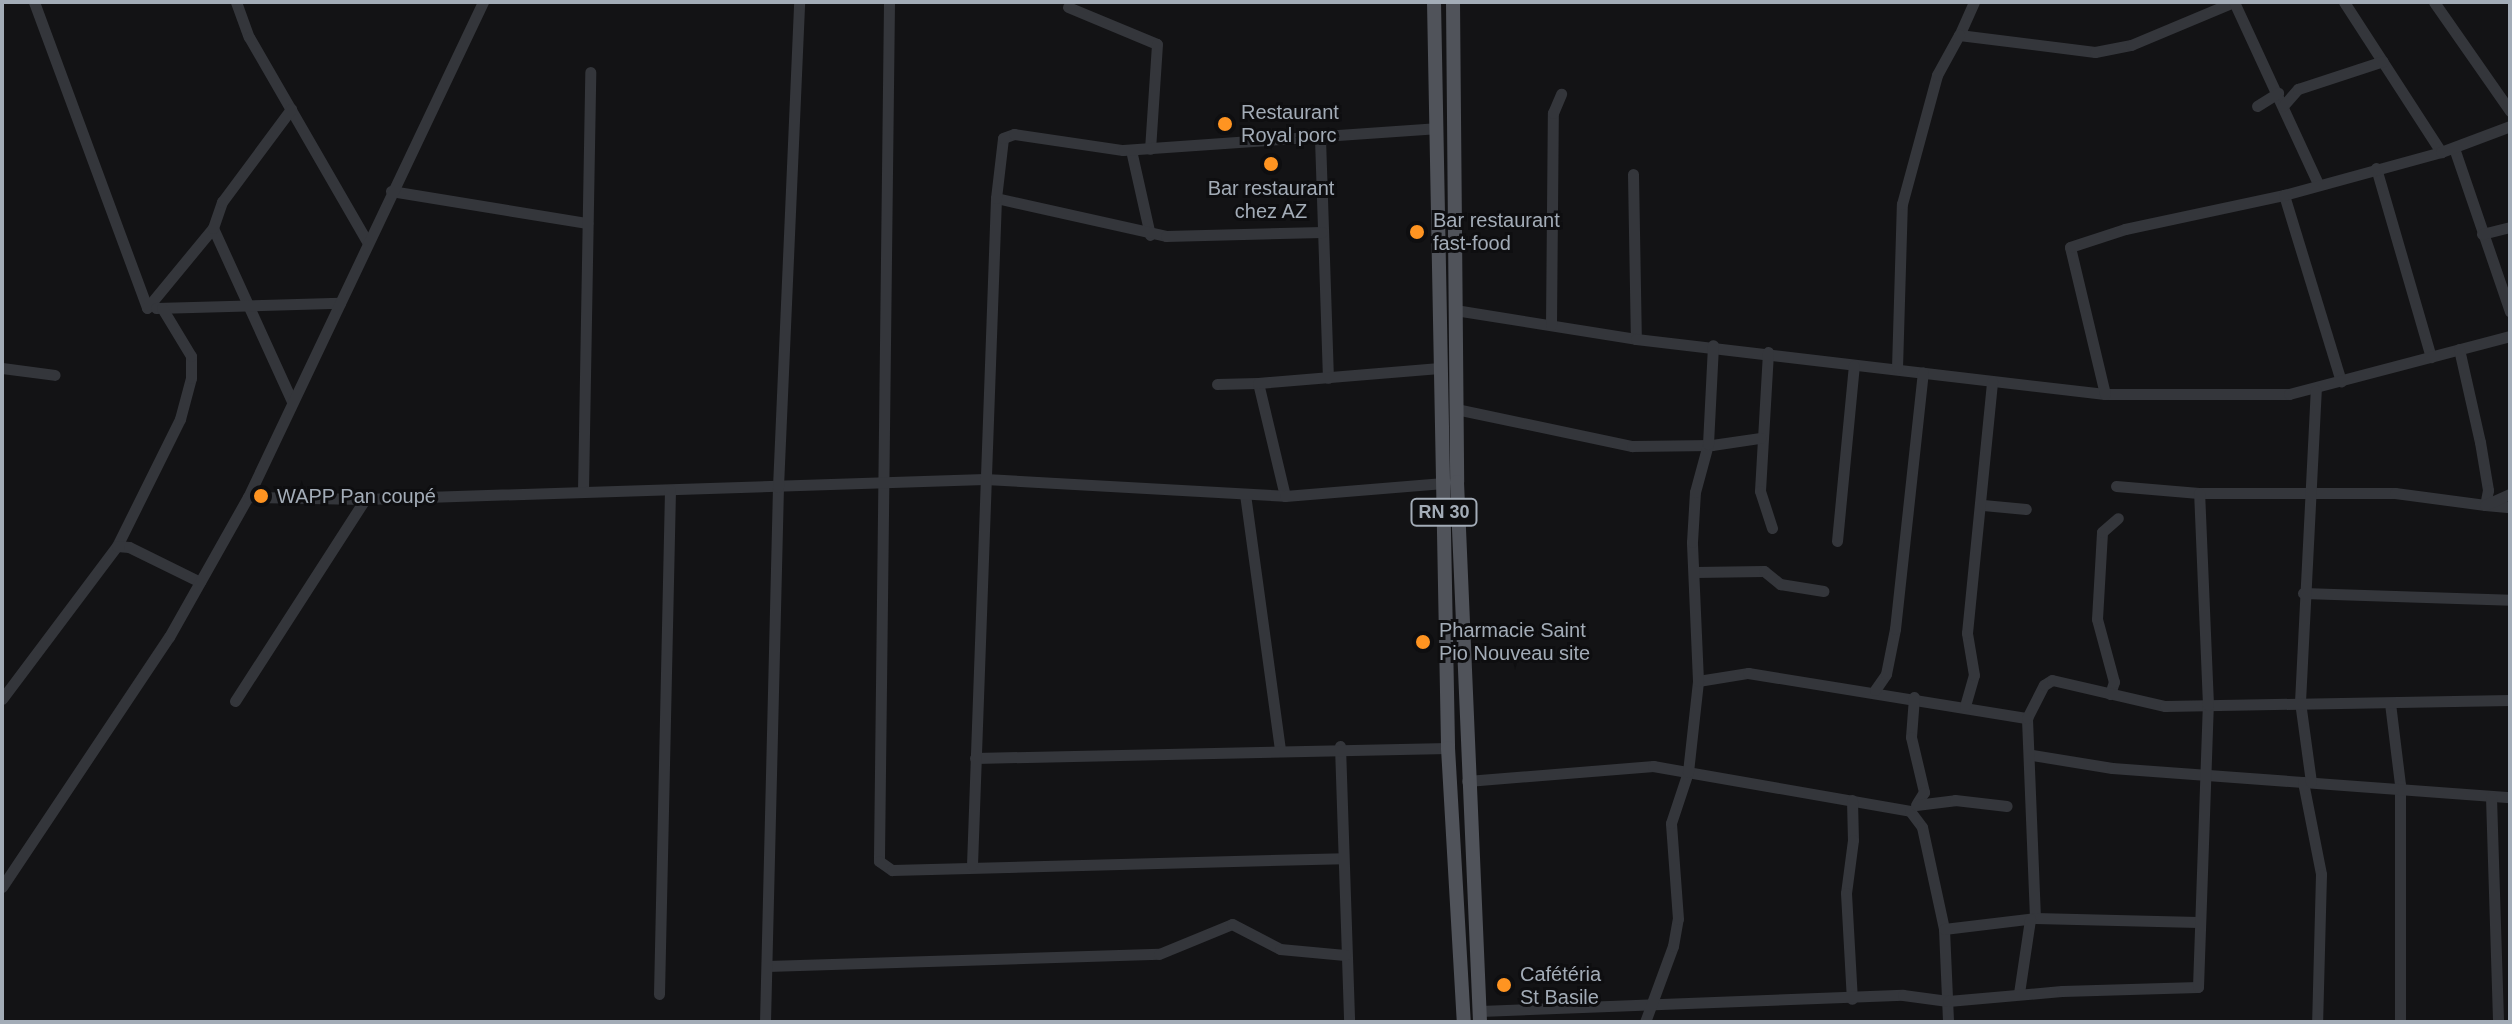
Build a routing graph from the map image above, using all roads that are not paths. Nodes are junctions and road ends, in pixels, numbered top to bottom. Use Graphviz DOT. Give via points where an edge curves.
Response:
graph roads {
  1 [pos="34,2"];
  2 [pos="236,2"];
  3 [pos="483,2"];
  4 [pos="799,2"];
  5 [pos="889,2"];
  6 [pos="1434,2"];
  7 [pos="1453,2"];
  8 [pos="1974,2"];
  9 [pos="2234,2"];
  10 [pos="2344,2"];
  11 [pos="2434,2"];
  12 [pos="1068,7"];
  13 [pos="1959,35"];
  14 [pos="2383,61"];
  15 [pos="590,72"];
  16 [pos="2275,88"];
  17 [pos="2298,89"];
  18 [pos="1561,94"];
  19 [pos="2257,106"];
  20 [pos="2283,106"];
  21 [pos="291,109"];
  22 [pos="2510,111"];
  23 [pos="2510,126"];
  24 [pos="1435,128"];
  25 [pos="1320,138"];
  26 [pos="2454,148"];
  27 [pos="1150,149"];
  28 [pos="1131,150"];
  29 [pos="2441,152"];
  30 [pos="2376,168"];
  31 [pos="1633,174"];
  32 [pos="2318,184"];
  33 [pos="391,191"];
  34 [pos="2284,195"];
  35 [pos="996,198"];
  36 [pos="587,223"];
  37 [pos="2510,227"];
  38 [pos="213,228"];
  39 [pos="1322,232"];
  40 [pos="2482,234"];
  41 [pos="1150,235"];
  42 [pos="367,241"];
  43 [pos="340,303"];
  44 [pos="247,305"];
  45 [pos="147,308"];
  46 [pos="162,308"];
  47 [pos="1455,310"];
  48 [pos="2510,312"];
  49 [pos="1551,325"];
  50 [pos="2510,336"];
  51 [pos="1636,339"];
  52 [pos="1713,345"];
  53 [pos="2459,349"];
  54 [pos="1768,352"];
  55 [pos="2431,357"];
  56 [pos="1854,366"];
  57 [pos="2,368"];
  58 [pos="1439,368"];
  59 [pos="1897,368"];
  60 [pos="1923,373"];
  61 [pos="55,375"];
  62 [pos="1328,378"];
  63 [pos="1992,381"];
  64 [pos="2341,381"];
  65 [pos="1258,383"];
  66 [pos="1217,384"];
  67 [pos="2316,390"];
  68 [pos="2105,394"];
  69 [pos="292,401"];
  70 [pos="1456,409"];
  71 [pos="1760,438"];
  72 [pos="1708,444"];
  73 [pos="985,479"];
  74 [pos="884,483"];
  75 [pos="1443,483"];
  76 [pos="2116,486"];
  77 [pos="778,487"];
  78 [pos="670,490"];
  79 [pos="583,491"];
  80 [pos="2199,493"];
  81 [pos="2314,493"];
  82 [pos="1245,494"];
  83 [pos="2510,494"];
  84 [pos="1285,496"];
  85 [pos="248,497"];
  86 [pos="365,499"];
  87 [pos="1983,505"];
  88 [pos="2485,505"];
  89 [pos="2510,507"];
  90 [pos="2026,509"];
  91 [pos="2118,518"];
  92 [pos="1772,528"];
  93 [pos="1837,541"];
  94 [pos="117,546"];
  95 [pos="1695,572"];
  96 [pos="200,582"];
  97 [pos="1823,591"];
  98 [pos="2303,593"];
  99 [pos="2510,600"];
  100 [pos="1698,681"];
  101 [pos="1875,690"];
  102 [pos="2110,694"];
  103 [pos="1914,697"];
  104 [pos="2,699"];
  105 [pos="2510,700"];
  106 [pos="235,701"];
  107 [pos="2300,702"];
  108 [pos="2390,703"];
  109 [pos="2208,705"];
  110 [pos="1965,706"];
  111 [pos="2027,718"];
  112 [pos="1340,746"];
  113 [pos="1280,748"];
  114 [pos="1448,748"];
  115 [pos="2032,755"];
  116 [pos="975,758"];
  117 [pos="1688,772"];
  118 [pos="2208,775"];
  119 [pos="1467,781"];
  120 [pos="2307,782"];
  121 [pos="2400,785"];
  122 [pos="2491,797"];
  123 [pos="2510,797"];
  124 [pos="1852,800"];
  125 [pos="2007,806"];
  126 [pos="1913,807"];
  127 [pos="1343,858"];
  128 [pos="972,865"];
  129 [pos="2,887"];
  130 [pos="2033,919"];
  131 [pos="2198,922"];
  132 [pos="1944,929"];
  133 [pos="1345,955"];
  134 [pos="767,966"];
  135 [pos="2019,993"];
  136 [pos="659,994"];
  137 [pos="1852,999"];
  138 [pos="1948,1001"];
  139 [pos="1647,1006"];
  140 [pos="1480,1016"];
  141 [pos="765,1022"];
  142 [pos="1349,1022"];
  143 [pos="1464,1022"];
  144 [pos="1645,1022"];
  145 [pos="1948,1022"];
  146 [pos="2317,1022"];
  147 [pos="2400,1022"];
  148 [pos="2498,1022"];
  1 -- 45 [label="street"];
  2 -- 21 [label="street" via="249,37"];
  3 -- 33 [label="street"];
  4 -- 77 [label="street"];
  5 -- 74 [label="street"];
  6 -- 24 [label="main road, RN 30 / RN 30"];
  7 -- 47 [label="main road, RN 30"];
  8 -- 13 [label="street"];
  9 -- 13 [label="street" via="2131,45 2095,52"];
  9 -- 16 [label="street"];
  10 -- 14 [label="street"];
  11 -- 22 [label="street"];
  12 -- 27 [label="street" via="1157,44"];
  13 -- 59 [label="street" via="1937,75 1902,204"];
  14 -- 17 [label="street"];
  14 -- 29 [label="street"];
  15 -- 36 [label="street"];
  16 -- 17 [label="street"];
  16 -- 19 [label="street"];
  16 -- 20 [label="street"];
  17 -- 20 [label="street"];
  18 -- 49 [label="street" via="1553,113"];
  20 -- 32 [label="street"];
  21 -- 38 [label="street" via="222,202"];
  21 -- 42 [label="street"];
  23 -- 26 [label="street"];
  24 -- 25 [label="street"];
  24 -- 58 [label="main road, RN 30 / RN 30"];
  25 -- 27 [label="street"];
  25 -- 39 [label="street"];
  26 -- 29 [label="street"];
  26 -- 40 [label="street"];
  27 -- 28 [label="street"];
  28 -- 35 [label="street" via="1005,136"];
  28 -- 41 [label="street"];
  29 -- 30 [label="street"];
  30 -- 32 [label="street"];
  30 -- 55 [label="street"];
  31 -- 51 [label="street"];
  32 -- 34 [label="street"];
  33 -- 36 [label="street"];
  33 -- 42 [label="street"];
  34 -- 64 [label="street"];
  34 -- 68 [label="street" via="2135,226 2070,247"];
  35 -- 41 [label="street"];
  35 -- 73 [label="street"];
  36 -- 79 [label="street"];
  37 -- 40 [label="street"];
  38 -- 44 [label="street"];
  38 -- 45 [label="street"];
  39 -- 41 [label="street"];
  39 -- 62 [label="street"];
  40 -- 48 [label="street"];
  42 -- 43 [label="street"];
  43 -- 44 [label="street"];
  43 -- 69 [label="street"];
  44 -- 46 [label="street"];
  44 -- 69 [label="street"];
  45 -- 46 [label="street"];
  46 -- 94 [label="street" via="193,367 180,419"];
  47 -- 49 [label="street"];
  47 -- 70 [label="main road, RN 30"];
  49 -- 51 [label="street"];
  50 -- 53 [label="street"];
  51 -- 52 [label="street"];
  52 -- 54 [label="street"];
  52 -- 72 [label="street"];
  53 -- 55 [label="street"];
  53 -- 88 [label="street" via="2482,454"];
  54 -- 56 [label="street"];
  54 -- 71 [label="street"];
  55 -- 64 [label="street"];
  56 -- 59 [label="street"];
  56 -- 93 [label="street"];
  57 -- 61 [label="street"];
  58 -- 62 [label="street"];
  58 -- 75 [label="main road, RN 30 / RN 30"];
  59 -- 60 [label="street"];
  60 -- 63 [label="street"];
  60 -- 101 [label="street" via="1895,629 1886,674"];
  62 -- 65 [label="street"];
  63 -- 68 [label="street"];
  63 -- 87 [label="street"];
  64 -- 67 [label="street"];
  65 -- 66 [label="street"];
  65 -- 84 [label="street"];
  67 -- 68 [label="street" via="2265,397"];
  67 -- 81 [label="street"];
  69 -- 85 [label="street"];
  70 -- 72 [label="street" via="1632,446"];
  70 -- 119 [label="main road, RN 30"];
  71 -- 72 [label="street"];
  71 -- 92 [label="street" via="1761,507"];
  72 -- 95 [label="street" via="1695,492"];
  73 -- 74 [label="street"];
  73 -- 82 [label="street"];
  73 -- 116 [label="street"];
  74 -- 77 [label="street"];
  74 -- 128 [label="street" via="879,861 892,870"];
  75 -- 84 [label="street"];
  75 -- 114 [label="main road, RN 30 / RN 30"];
  76 -- 80 [label="street"];
  77 -- 78 [label="street"];
  77 -- 134 [label="street"];
  78 -- 79 [label="street"];
  78 -- 136 [label="street"];
  79 -- 86 [label="street"];
  80 -- 81 [label="street"];
  80 -- 109 [label="street"];
  81 -- 88 [label="street" via="2395,493"];
  81 -- 98 [label="street"];
  82 -- 84 [label="street"];
  82 -- 113 [label="street"];
  83 -- 88 [label="street"];
  85 -- 86 [label="street"];
  85 -- 96 [label="street"];
  86 -- 106 [label="street"];
  87 -- 90 [label="street"];
  87 -- 110 [label="street" via="1967,633 1974,675"];
  88 -- 89 [label="street"];
  91 -- 102 [label="street" via="2102,532 2097,619 2114,682"];
  94 -- 96 [label="street"];
  94 -- 104 [label="street"];
  95 -- 97 [label="street" via="1764,571 1780,584"];
  95 -- 100 [label="street"];
  96 -- 129 [label="street"];
  98 -- 99 [label="street"];
  98 -- 107 [label="street"];
  100 -- 101 [label="street" via="1748,673"];
  100 -- 117 [label="street"];
  101 -- 103 [label="street"];
  102 -- 109 [label="street" via="2165,706"];
  102 -- 111 [label="street" via="2052,680"];
  103 -- 110 [label="street"];
  103 -- 126 [label="street" via="1911,737 1924,792"];
  105 -- 108 [label="street"];
  107 -- 108 [label="street"];
  107 -- 109 [label="street"];
  107 -- 120 [label="street"];
  108 -- 121 [label="street"];
  109 -- 118 [label="street"];
  110 -- 111 [label="street"];
  111 -- 115 [label="street"];
  112 -- 113 [label="street"];
  112 -- 114 [label="street"];
  112 -- 127 [label="street"];
  113 -- 116 [label="street"];
  114 -- 143 [label="main road, RN 30 / RN 30"];
  115 -- 118 [label="street" via="2059,763"];
  115 -- 130 [label="street"];
  116 -- 128 [label="street"];
  117 -- 119 [label="street" via="1630,765"];
  117 -- 124 [label="street"];
  117 -- 139 [label="street" via="1671,823 1678,894 1673,946"];
  118 -- 120 [label="street"];
  118 -- 131 [label="street"];
  119 -- 140 [label="main road, RN 30"];
  120 -- 121 [label="street"];
  120 -- 146 [label="street" via="2321,874"];
  121 -- 122 [label="street"];
  121 -- 147 [label="street"];
  122 -- 123 [label="street"];
  122 -- 148 [label="street"];
  124 -- 126 [label="street"];
  124 -- 137 [label="street" via="1846,893"];
  125 -- 126 [label="street" via="1955,800"];
  126 -- 132 [label="street"];
  127 -- 128 [label="street"];
  127 -- 133 [label="street"];
  130 -- 131 [label="street"];
  130 -- 132 [label="street"];
  130 -- 135 [label="street"];
  131 -- 135 [label="street" via="2198,987"];
  132 -- 138 [label="street"];
  133 -- 134 [label="street" via="1280,949 1232,924 1159,954"];
  133 -- 142 [label="street"];
  134 -- 141 [label="street"];
  135 -- 138 [label="street"];
  137 -- 138 [label="street" via="1903,995"];
  137 -- 139 [label="street"];
  138 -- 145 [label="street"];
  139 -- 140 [label="street"];
  139 -- 144 [label="street"];
}
